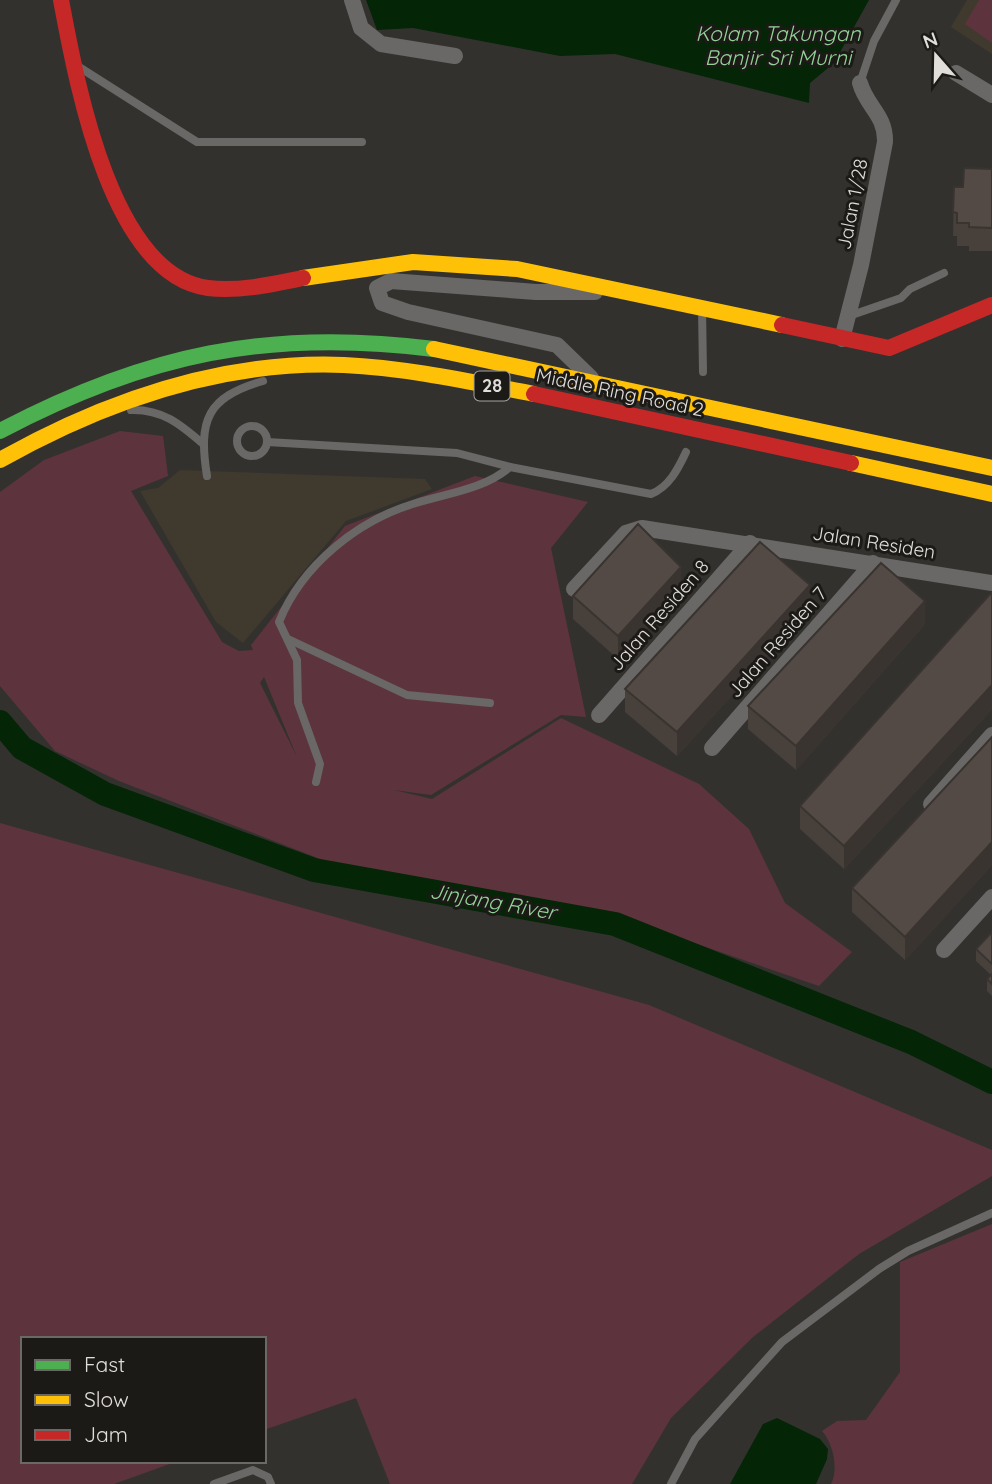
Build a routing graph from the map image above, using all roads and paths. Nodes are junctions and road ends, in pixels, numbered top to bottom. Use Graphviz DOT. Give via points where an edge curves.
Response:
graph roads {
  1 [pos="61,0"];
  2 [pos="352,0"];
  3 [pos="896,0"];
  4 [pos="455,56"];
  5 [pos="74,63"];
  6 [pos="956,73"];
  7 [pos="860,83"];
  8 [pos="992,95"];
  9 [pos="362,142"];
  10 [pos="944,273"];
  11 [pos="625,293"];
  12 [pos="992,305"];
  13 [pos="702,307"];
  14 [pos="849,316"];
  15 [pos="842,339"];
  16 [pos="324,364"];
  17 [pos="703,372"];
  18 [pos="594,382"];
  19 [pos="93,414"];
  20 [pos="0,431"];
  21 [pos="267,442"];
  22 [pos="202,443"];
  23 [pos="686,452"];
  24 [pos="0,460"];
  25 [pos="510,467"];
  26 [pos="992,468"];
  27 [pos="208,476"];
  28 [pos="992,494"];
  29 [pos="750,543"];
  30 [pos="873,563"];
  31 [pos="992,583"];
  32 [pos="574,589"];
  33 [pos="288,639"];
  34 [pos="490,703"];
  35 [pos="599,715"];
  36 [pos="992,735"];
  37 [pos="712,748"];
  38 [pos="316,782"];
  39 [pos="919,817"];
  40 [pos="992,897"];
  41 [pos="944,950"];
  42 [pos="992,1213"];
  43 [pos="214,1484"];
  44 [pos="271,1484"];
  45 [pos="671,1484"];
  1 -- 5 [label="main road"];
  2 -- 4 [label="street" via="361,28 381,44"];
  3 -- 7 [label="lane" via="874,41"];
  5 -- 9 [label="lane" via="197,142"];
  5 -- 11 [label="main road" via="107,179 125,221 145,252 177,276 205,288 282,285 382,264 456,264 517,269"];
  6 -- 8 [label="street"];
  7 -- 14 [label="street, Jalan 1/28" via="886,128"];
  10 -- 14 [label="lane" via="909,289 901,298"];
  11 -- 13 [label="main road"];
  11 -- 18 [label="street" via="536,292 391,281 377,288 382,303 408,312 557,345"];
  12 -- 15 [label="main road" via="898,347"];
  13 -- 15 [label="main road"];
  13 -- 17 [label="lane"];
  14 -- 15 [label="street, Jalan 1/28"];
  16 -- 19 [label="main road, Middle Ring Road 2 / 28" via="184,382"];
  16 -- 22 [label="lane" via="234,390 211,409"];
  16 -- 28 [label="main road, Middle Ring Road 2 / 28" via="443,377"];
  18 -- 20 [label="main road, Middle Ring Road 2 / 28" via="408,344 365,339 272,341 225,347 138,369 69,396"];
  18 -- 26 [label="main road, Middle Ring Road 2 / 28"];
  19 -- 22 [label="lane" via="141,410 162,415 177,421"];
  19 -- 24 [label="main road, Middle Ring Road 2 / 28" via="36,438"];
  21 -- 25 [label="lane" via="457,453"];
  22 -- 27 [label="lane"];
  23 -- 25 [label="lane" via="674,475 651,494"];
  25 -- 33 [label="lane" via="493,481 411,504 349,533 288,602 279,622"];
  29 -- 30 [label="street, Jalan Residen"];
  29 -- 32 [label="street, Jalan Residen" via="631,530"];
  29 -- 35 [label="street, Jalan Residen 8"];
  30 -- 31 [label="street, Jalan Residen"];
  30 -- 37 [label="street, Jalan Residen 7"];
  33 -- 34 [label="lane" via="407,695"];
  33 -- 38 [label="lane" via="297,660 298,703 320,764"];
  36 -- 39 [label="street"];
  40 -- 41 [label="street"];
  42 -- 45 [label="lane" via="908,1251 782,1342 695,1439"];
  43 -- 44 [label="lane" via="253,1471 268,1477"];
}
